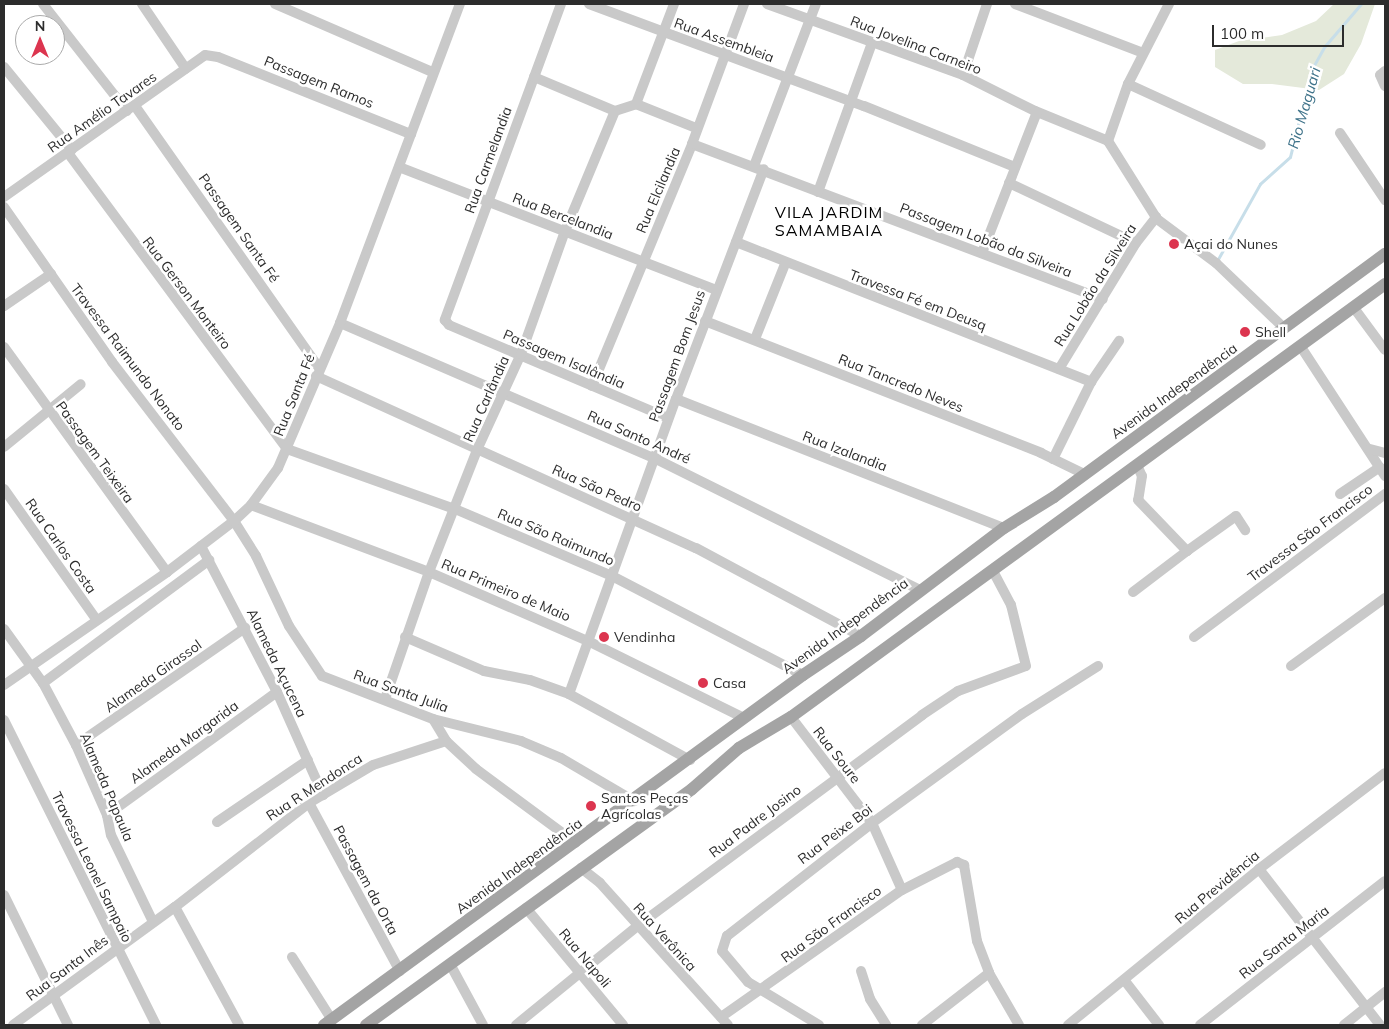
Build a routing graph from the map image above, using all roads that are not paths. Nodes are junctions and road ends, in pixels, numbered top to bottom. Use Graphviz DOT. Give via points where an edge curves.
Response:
graph roads {
  1 [pos="43,4"];
  2 [pos="142,4"];
  3 [pos="275,4"];
  4 [pos="460,4"];
  5 [pos="561,4"];
  6 [pos="589,4"];
  7 [pos="674,4"];
  8 [pos="744,4"];
  9 [pos="767,4"];
  10 [pos="816,4"];
  11 [pos="986,4"];
  12 [pos="1015,4"];
  13 [pos="1168,4"];
  14 [pos="810,20"];
  15 [pos="664,32"];
  16 [pos="872,43"];
  17 [pos="1143,53"];
  18 [pos="724,55"];
  19 [pos="218,56"];
  20 [pos="4,67"];
  21 [pos="186,69"];
  22 [pos="1385,71"];
  23 [pos="432,72"];
  24 [pos="963,75"];
  25 [pos="534,77"];
  26 [pos="787,77"];
  27 [pos="1128,84"];
  28 [pos="1385,85"];
  29 [pos="850,101"];
  30 [pos="636,104"];
  31 [pos="131,109"];
  32 [pos="615,111"];
  33 [pos="1036,112"];
  34 [pos="696,128"];
  35 [pos="1340,133"];
  36 [pos="411,134"];
  37 [pos="1108,141"];
  38 [pos="692,144"];
  39 [pos="1261,145"];
  40 [pos="70,152"];
  41 [pos="754,166"];
  42 [pos="399,167"];
  43 [pos="1015,167"];
  44 [pos="764,169"];
  45 [pos="1009,183"];
  46 [pos="818,192"];
  47 [pos="4,197"];
  48 [pos="1385,200"];
  49 [pos="488,202"];
  50 [pos="4,208"];
  51 [pos="1156,217"];
  52 [pos="565,232"];
  53 [pos="736,242"];
  54 [pos="1136,243"];
  55 [pos="982,253"];
  56 [pos="1385,254"];
  57 [pos="642,262"];
  58 [pos="785,264"];
  59 [pos="50,274"];
  60 [pos="1385,284"];
  61 [pos="716,290"];
  62 [pos="1103,299"];
  63 [pos="4,306"];
  64 [pos="1354,308"];
  65 [pos="705,321"];
  66 [pos="340,323"];
  67 [pos="449,325"];
  68 [pos="1285,329"];
  69 [pos="755,339"];
  70 [pos="1119,341"];
  71 [pos="1301,346"];
  72 [pos="4,347"];
  73 [pos="1385,350"];
  74 [pos="520,354"];
  75 [pos="1059,369"];
  76 [pos="318,372"];
  77 [pos="1090,382"];
  78 [pos="81,384"];
  79 [pos="592,386"];
  80 [pos="503,392"];
  81 [pos="676,399"];
  82 [pos="48,412"];
  83 [pos="668,418"];
  84 [pos="4,447"];
  85 [pos="287,449"];
  86 [pos="1370,449"];
  87 [pos="478,450"];
  88 [pos="1385,453"];
  89 [pos="654,458"];
  90 [pos="1053,459"];
  91 [pos="1137,465"];
  92 [pos="1383,471"];
  93 [pos="1084,474"];
  94 [pos="4,489"];
  95 [pos="1340,494"];
  96 [pos="1385,494"];
  97 [pos="1054,497"];
  98 [pos="250,504"];
  99 [pos="455,509"];
  100 [pos="1068,515"];
  101 [pos="633,519"];
  102 [pos="234,521"];
  103 [pos="1004,528"];
  104 [pos="1245,530"];
  105 [pos="200,546"];
  106 [pos="1187,551"];
  107 [pos="209,560"];
  108 [pos="992,570"];
  109 [pos="166,572"];
  110 [pos="429,572"];
  111 [pos="613,576"];
  112 [pos="920,590"];
  113 [pos="1133,592"];
  114 [pos="1385,598"];
  115 [pos="96,619"];
  116 [pos="245,628"];
  117 [pos="4,629"];
  118 [pos="861,636"];
  119 [pos="1194,636"];
  120 [pos="405,637"];
  121 [pos="588,640"];
  122 [pos="30,666"];
  123 [pos="1098,666"];
  124 [pos="1291,666"];
  125 [pos="803,675"];
  126 [pos="43,683"];
  127 [pos="4,685"];
  128 [pos="277,692"];
  129 [pos="570,694"];
  130 [pos="385,699"];
  131 [pos="791,717"];
  132 [pos="744,718"];
  133 [pos="433,719"];
  134 [pos="4,720"];
  135 [pos="446,741"];
  136 [pos="76,746"];
  137 [pos="308,760"];
  138 [pos="690,760"];
  139 [pos="1385,773"];
  140 [pos="837,777"];
  141 [pos="323,795"];
  142 [pos="634,801"];
  143 [pos="309,803"];
  144 [pos="107,815"];
  145 [pos="216,822"];
  146 [pos="872,823"];
  147 [pos="576,843"];
  148 [pos="233,859"];
  149 [pos="581,868"];
  150 [pos="1259,869"];
  151 [pos="1385,881"];
  152 [pos="902,890"];
  153 [pos="4,895"];
  154 [pos="175,907"];
  155 [pos="526,908"];
  156 [pos="153,922"];
  157 [pos="636,927"];
  158 [pos="1312,938"];
  159 [pos="116,947"];
  160 [pos="292,957"];
  161 [pos="450,964"];
  162 [pos="400,970"];
  163 [pos="861,970"];
  164 [pos="579,973"];
  165 [pos="989,973"];
  166 [pos="1125,981"];
  167 [pos="763,990"];
  168 [pos="1385,992"];
  169 [pos="55,996"];
  170 [pos="1368,1006"];
  171 [pos="724,1021"];
  172 [pos="328,1022"];
  173 [pos="519,1024"];
  174 [pos="13,1025"];
  175 [pos="68,1025"];
  176 [pos="156,1025"];
  177 [pos="239,1025"];
  178 [pos="366,1025"];
  179 [pos="483,1025"];
  180 [pos="623,1025"];
  181 [pos="819,1025"];
  182 [pos="886,1025"];
  183 [pos="922,1025"];
  184 [pos="1018,1025"];
  185 [pos="1068,1025"];
  186 [pos="1159,1025"];
  187 [pos="1200,1025"];
  188 [pos="1344,1025"];
  189 [pos="1380,1025"];
  1 -- 31 [label="street, Passagem Santa Fé"];
  2 -- 21 [label="street"];
  3 -- 23 [label="street"];
  4 -- 23 [label="street, Rua Santa Fé"];
  5 -- 25 [label="street, Rua Carmelandia"];
  6 -- 15 [label="street, Rua Assembleia"];
  7 -- 15 [label="street"];
  8 -- 18 [label="street, Rua Elcilandia"];
  9 -- 14 [label="street, Rua Jovelina Carneiro"];
  10 -- 14 [label="street"];
  11 -- 24 [label="street"];
  12 -- 17 [label="street"];
  13 -- 17 [label="street"];
  14 -- 16 [label="street, Rua Jovelina Carneiro"];
  14 -- 26 [label="street"];
  15 -- 18 [label="street, Rua Assembleia"];
  15 -- 30 [label="street"];
  16 -- 24 [label="street, Rua Jovelina Carneiro"];
  16 -- 29 [label="street"];
  17 -- 27 [label="street"];
  18 -- 26 [label="street, Rua Assembleia"];
  18 -- 34 [label="street, Rua Elcilandia"];
  19 -- 21 [label="street, Rua Amélio Tavares" via="205,55"];
  19 -- 36 [label="street, Passagem Ramos"];
  20 -- 40 [label="street, Rua Gerson Monteiro"];
  21 -- 31 [label="street, Rua Amélio Tavares"];
  22 -- 28 [label="street" via="1380,75"];
  23 -- 36 [label="street, Rua Santa Fé"];
  24 -- 33 [label="street, Rua Jovelina Carneiro"];
  25 -- 32 [label="street"];
  25 -- 49 [label="street, Rua Carmelandia"];
  26 -- 29 [label="street, Rua Assembleia"];
  26 -- 41 [label="street"];
  27 -- 37 [label="street"];
  27 -- 39 [label="street"];
  29 -- 43 [label="street, Rua Assembleia"];
  29 -- 46 [label="street"];
  30 -- 32 [label="street"];
  30 -- 34 [label="street"];
  31 -- 40 [label="street, Rua Amélio Tavares"];
  31 -- 76 [label="street, Passagem Santa Fé"];
  32 -- 52 [label="street, Rua Carlândia"];
  33 -- 37 [label="street, Rua Jovelina Carneiro"];
  33 -- 43 [label="street"];
  34 -- 38 [label="street, Rua Elcilandia"];
  35 -- 48 [label="street"];
  36 -- 42 [label="street, Rua Santa Fé"];
  37 -- 51 [label="street"];
  38 -- 41 [label="street, Passagem Lobão da Silveira"];
  38 -- 57 [label="street, Rua Elcilandia"];
  40 -- 47 [label="street, Rua Amélio Tavares"];
  40 -- 85 [label="street, Rua Gerson Monteiro"];
  41 -- 44 [label="street, Passagem Lobão da Silveira"];
  42 -- 49 [label="street, Rua Bercelandia"];
  42 -- 66 [label="street, Rua Santa Fé"];
  43 -- 45 [label="street"];
  44 -- 46 [label="street, Passagem Lobão da Silveira"];
  44 -- 53 [label="street, Passagem Bom Jesus"];
  45 -- 54 [label="street"];
  45 -- 55 [label="street"];
  46 -- 55 [label="street, Passagem Lobão da Silveira"];
  49 -- 52 [label="street, Rua Bercelandia"];
  49 -- 67 [label="street, Rua Carmelandia" via="444,314"];
  50 -- 59 [label="street, Travessa Raimundo Nonato"];
  51 -- 54 [label="street, Rua Lobão da Silveira"];
  51 -- 68 [label="street" via="1216,263"];
  52 -- 57 [label="street, Rua Bercelandia"];
  52 -- 74 [label="street, Rua Carlândia"];
  53 -- 58 [label="street, Travessa Fé em Deusq"];
  53 -- 61 [label="street, Passagem Bom Jesus"];
  54 -- 62 [label="street, Rua Lobão da Silveira"];
  55 -- 62 [label="street, Passagem Lobão da Silveira"];
  56 -- 68 [label="main road, Avenida Independência"];
  57 -- 61 [label="street, Rua Bercelandia"];
  57 -- 79 [label="street, Rua Elcilandia"];
  58 -- 69 [label="street"];
  58 -- 75 [label="street, Travessa Fé em Deusq"];
  59 -- 63 [label="street"];
  59 -- 102 [label="street, Travessa Raimundo Nonato" via="112,362"];
  60 -- 64 [label="main road"];
  61 -- 65 [label="street, Passagem Bom Jesus"];
  62 -- 75 [label="street, Rua Lobão da Silveira"];
  64 -- 71 [label="main road"];
  64 -- 73 [label="street"];
  65 -- 69 [label="street, Rua Tancredo Neves"];
  65 -- 81 [label="street, Passagem Bom Jesus"];
  66 -- 76 [label="street, Rua Santa Fé"];
  66 -- 80 [label="street, Rua Santo André"];
  67 -- 74 [label="street, Passagem Isalândia"];
  68 -- 93 [label="main road, Avenida Independência"];
  69 -- 90 [label="street, Rua Tancredo Neves"];
  70 -- 77 [label="street"];
  71 -- 86 [label="street"];
  71 -- 91 [label="main road"];
  72 -- 82 [label="street, Passagem Teixeira"];
  74 -- 79 [label="street, Passagem Isalândia"];
  74 -- 80 [label="street, Rua Carlândia"];
  75 -- 77 [label="street, Travessa Fé em Deusq"];
  76 -- 85 [label="street, Rua Santa Fé"];
  76 -- 87 [label="street, Rua São Pedro"];
  77 -- 90 [label="street"];
  78 -- 82 [label="street"];
  79 -- 83 [label="street, Passagem Isalândia"];
  80 -- 87 [label="street, Rua Carlândia"];
  80 -- 89 [label="street, Rua Santo André"];
  81 -- 83 [label="street, Passagem Bom Jesus"];
  81 -- 103 [label="street, Rua Izalandia"];
  82 -- 84 [label="street"];
  82 -- 109 [label="street, Passagem Teixeira"];
  83 -- 89 [label="street, Passagem Bom Jesus"];
  85 -- 98 [label="street, Rua Santa Fé" via="278,468"];
  85 -- 99 [label="street, Rua São Raimundo"];
  86 -- 88 [label="street"];
  86 -- 92 [label="street"];
  87 -- 99 [label="street, Rua Carlândia"];
  87 -- 101 [label="street, Rua São Pedro"];
  89 -- 101 [label="street, Passagem Bom Jesus"];
  89 -- 112 [label="street, Rua Santo André"];
  90 -- 93 [label="street, Rua Tancredo Neves"];
  91 -- 100 [label="main road"];
  91 -- 106 [label="street" via="1142,476 1138,500"];
  92 -- 95 [label="street"];
  93 -- 97 [label="main road, Avenida Independência"];
  94 -- 115 [label="street, Rua Carlos Costa"];
  96 -- 119 [label="street, Travessa São Francisco"];
  97 -- 100 [label="main road"];
  97 -- 103 [label="main road, Avenida Independência"];
  98 -- 102 [label="street, Rua Santa Fé"];
  98 -- 110 [label="street, Rua Primeiro de Maio"];
  99 -- 110 [label="street, Rua Carlândia"];
  99 -- 111 [label="street, Rua São Raimundo"];
  100 -- 108 [label="main road"];
  101 -- 111 [label="street, Passagem Bom Jesus"];
  101 -- 118 [label="street, Rua São Pedro" via="696,548"];
  102 -- 105 [label="street, Rua Santa Fé"];
  102 -- 130 [label="street, Rua Santa Julia" via="256,556 289,626 322,676"];
  103 -- 112 [label="main road, Avenida Independência"];
  104 -- 106 [label="street" via="1236,516"];
  105 -- 107 [label="street, Alameda Açucena"];
  105 -- 109 [label="street, Rua Santa Fé"];
  106 -- 113 [label="street"];
  107 -- 116 [label="street, Alameda Açucena"];
  107 -- 126 [label="street"];
  108 -- 131 [label="main road"];
  108 -- 140 [label="street, Rua Padre Josino" via="1011,605 1026,666 947,698"];
  109 -- 115 [label="street, Rua Santa Fé"];
  110 -- 120 [label="street, Rua Carlândia"];
  110 -- 121 [label="street, Rua Primeiro de Maio"];
  111 -- 121 [label="street, Passagem Bom Jesus"];
  111 -- 125 [label="street, Rua São Raimundo"];
  112 -- 118 [label="main road, Avenida Independência"];
  114 -- 124 [label="street"];
  115 -- 122 [label="street, Rua Santa Fé"];
  116 -- 128 [label="street, Alameda Açucena"];
  116 -- 136 [label="street, Alameda Girassol"];
  117 -- 122 [label="street, Alameda Papaula"];
  118 -- 125 [label="main road, Avenida Independência"];
  120 -- 129 [label="street" via="484,671 530,680"];
  120 -- 130 [label="street, Rua Carlândia"];
  121 -- 129 [label="street, Passagem Bom Jesus"];
  121 -- 132 [label="street, Rua Primeiro de Maio"];
  122 -- 126 [label="street, Alameda Papaula"];
  122 -- 127 [label="street, Rua Santa Fé"];
  123 -- 146 [label="street, Rua Peixe Boi" via="1022,714"];
  125 -- 132 [label="main road, Avenida Independência"];
  126 -- 136 [label="street, Alameda Papaula"];
  128 -- 137 [label="street, Alameda Açucena"];
  128 -- 144 [label="street, Alameda Margarida"];
  129 -- 138 [label="street"];
  130 -- 133 [label="street, Rua Santa Julia"];
  131 -- 140 [label="street, Rua Soure"];
  131 -- 149 [label="main road" via="739,748 692,789"];
  132 -- 138 [label="main road, Avenida Independência"];
  133 -- 135 [label="street"];
  133 -- 142 [label="street, Rua Santa Julia" via="520,741 561,758"];
  134 -- 159 [label="street, Travessa Leonel Sampaio"];
  135 -- 141 [label="street, Rua R Mendonca" via="373,765"];
  135 -- 147 [label="street" via="476,768"];
  136 -- 144 [label="street, Alameda Papaula"];
  137 -- 141 [label="street, Alameda Açucena"];
  137 -- 145 [label="street"];
  138 -- 142 [label="main road, Avenida Independência"];
  139 -- 150 [label="street, Rua Previdência"];
  140 -- 146 [label="street, Rua Soure"];
  140 -- 157 [label="street, Rua Padre Josino"];
  141 -- 143 [label="street, Rua R Mendonca"];
  142 -- 147 [label="main road, Avenida Independência"];
  143 -- 148 [label="street, Rua R Mendonca"];
  143 -- 162 [label="street, Passagem da Orta"];
  144 -- 156 [label="street, Alameda Papaula" via="111,835"];
  146 -- 152 [label="street, Rua Soure"];
  146 -- 167 [label="street, Rua Peixe Boi" via="727,936 722,951 727,960 748,982"];
  147 -- 162 [label="main road, Avenida Independência"];
  148 -- 154 [label="street, Rua Santa Inês"];
  149 -- 155 [label="main road"];
  149 -- 157 [label="street, Rua Verônica" via="600,883"];
  150 -- 158 [label="street"];
  150 -- 166 [label="street, Rua Previdência"];
  151 -- 158 [label="street, Rua Santa Maria"];
  152 -- 165 [label="street, Rua São Francisco" via="953,863 962,863 966,870 977,940"];
  152 -- 167 [label="street, Rua São Francisco"];
  153 -- 169 [label="street"];
  154 -- 156 [label="street, Rua Santa Inês"];
  154 -- 177 [label="street"];
  155 -- 161 [label="main road"];
  155 -- 164 [label="street, Rua Napoli"];
  156 -- 159 [label="street, Rua Santa Inês"];
  157 -- 164 [label="street, Rua Padre Josino"];
  157 -- 171 [label="street, Rua Verônica"];
  158 -- 170 [label="street"];
  158 -- 187 [label="street, Rua Santa Maria"];
  159 -- 169 [label="street, Rua Santa Inês"];
  159 -- 176 [label="street, Travessa Leonel Sampaio"];
  160 -- 172 [label="street"];
  161 -- 178 [label="main road"];
  161 -- 179 [label="street"];
  162 -- 172 [label="main road, Avenida Independência"];
  163 -- 182 [label="street" via="870,999"];
  164 -- 173 [label="street, Rua Padre Josino"];
  164 -- 180 [label="street, Rua Napoli"];
  165 -- 183 [label="street"];
  165 -- 184 [label="street"];
  166 -- 185 [label="street, Rua Previdência"];
  166 -- 186 [label="street"];
  167 -- 171 [label="street, Rua São Francisco"];
  167 -- 181 [label="street, Rua Peixe Boi"];
  168 -- 170 [label="street"];
  169 -- 174 [label="street, Rua Santa Inês"];
  169 -- 175 [label="street"];
  170 -- 188 [label="street"];
  170 -- 189 [label="street"];
}
